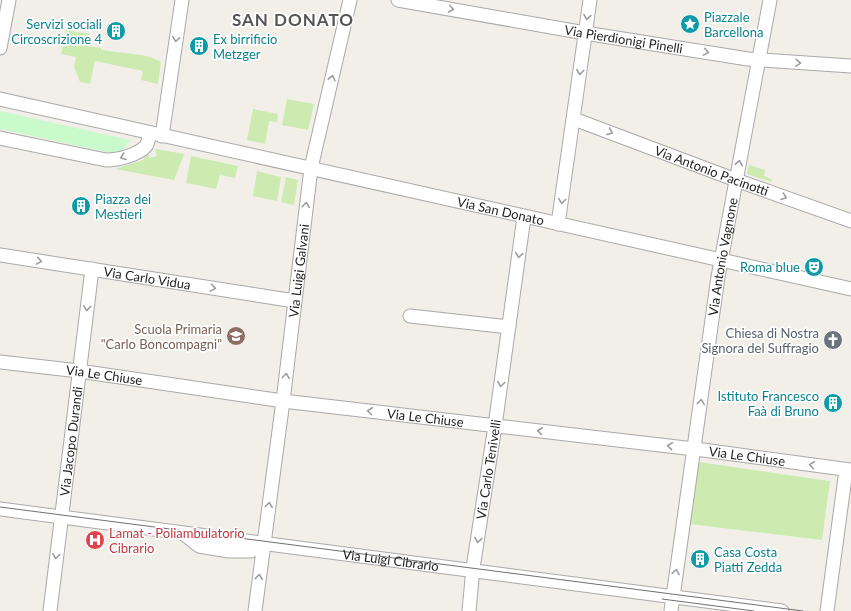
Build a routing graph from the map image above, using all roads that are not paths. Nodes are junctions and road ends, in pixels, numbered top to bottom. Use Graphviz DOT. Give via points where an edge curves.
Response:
graph roads {
  1 [pos="9,0"];
  2 [pos="182,0"];
  3 [pos="350,0"];
  4 [pos="398,0"];
  5 [pos="590,0"];
  6 [pos="770,0"];
  7 [pos="585,33"];
  8 [pos="0,48"];
  9 [pos="759,60"];
  10 [pos="851,66"];
  11 [pos="0,99"];
  12 [pos="574,119"];
  13 [pos="156,134"];
  14 [pos="0,138"];
  15 [pos="311,168"];
  16 [pos="736,180"];
  17 [pos="524,216"];
  18 [pos="851,221"];
  19 [pos="558,224"];
  20 [pos="0,255"];
  21 [pos="721,260"];
  22 [pos="92,269"];
  23 [pos="851,289"];
  24 [pos="295,301"];
  25 [pos="410,316"];
  26 [pos="509,327"];
  27 [pos="0,362"];
  28 [pos="79,371"];
  29 [pos="283,401"];
  30 [pos="495,426"];
  31 [pos="695,449"];
  32 [pos="849,470"];
  33 [pos="0,509"];
  34 [pos="60,517"];
  35 [pos="263,544"];
  36 [pos="473,571"];
  37 [pos="673,597"];
  38 [pos="50,611"];
  39 [pos="255,611"];
  40 [pos="468,611"];
  41 [pos="671,611"];
  42 [pos="782,611"];
  43 [pos="827,611"];
  1 -- 8 [label="street"];
  2 -- 13 [label="street, one-way"];
  15 -- 3 [label="street, Via Luigi Galvani, one-way"];
  4 -- 7 [label="street, Via Pierdionigi Pinelli, one-way"];
  5 -- 7 [label="street, one-way"];
  6 -- 9 [label="street, Via Antonio Vagnone"];
  7 -- 9 [label="street, Via Pierdionigi Pinelli, one-way"];
  7 -- 12 [label="street, one-way"];
  9 -- 10 [label="street, Via Pierdionigi Pinelli, one-way"];
  16 -- 9 [label="street, Via Antonio Vagnone, one-way"];
  11 -- 13 [label="street, Via San Donato"];
  12 -- 16 [label="street, Via Antonio Pacinotti, one-way"];
  12 -- 19 [label="street, one-way"];
  13 -- 14 [label="street, one-way" via="142,149 118,160 106,160"];
  13 -- 15 [label="street, Via San Donato"];
  15 -- 17 [label="street, Via San Donato"];
  24 -- 15 [label="street, Via Luigi Galvani, one-way"];
  16 -- 18 [label="street, Via Antonio Pacinotti, one-way"];
  16 -- 21 [label="street, Via Antonio Vagnone"];
  17 -- 19 [label="street, Via San Donato"];
  17 -- 26 [label="street, Via Carlo Tenivelli, one-way"];
  19 -- 21 [label="street, Via San Donato"];
  20 -- 22 [label="street, Via Carlo Vidua, one-way"];
  21 -- 23 [label="street, Via San Donato"];
  31 -- 21 [label="street, Via Antonio Vagnone, one-way"];
  22 -- 24 [label="street, Via Carlo Vidua, one-way"];
  22 -- 28 [label="street, Via Jacopo Durandi, one-way"];
  29 -- 24 [label="street, Via Luigi Galvani, one-way"];
  25 -- 26 [label="street"];
  26 -- 30 [label="street, Via Carlo Tenivelli, one-way"];
  27 -- 28 [label="street, Via Le Chiuse"];
  28 -- 29 [label="street, Via Le Chiuse"];
  28 -- 34 [label="street, Via Jacopo Durandi"];
  30 -- 29 [label="street, Via Le Chiuse, one-way"];
  35 -- 29 [label="street, Via Luigi Galvani, one-way"];
  31 -- 30 [label="street, Via Le Chiuse, one-way"];
  30 -- 36 [label="street, Via Carlo Tenivelli, one-way"];
  32 -- 31 [label="street, Via Le Chiuse, one-way"];
  37 -- 31 [label="street, Via Antonio Vagnone, one-way"];
  32 -- 43 [label="street"];
  33 -- 34 [label="street"];
  34 -- 35 [label="street" via="183,533 199,546 229,551 251,551"];
  34 -- 38 [label="street, Via Jacopo Durandi, one-way"];
  35 -- 36 [label="street, Via Luigi Cibrario"];
  39 -- 35 [label="street, Via Luigi Galvani, one-way"];
  36 -- 37 [label="street, Via Luigi Cibrario"];
  36 -- 40 [label="street, Via Carlo Tenivelli"];
  37 -- 41 [label="street, Via Antonio Vagnone"];
  37 -- 42 [label="street, Via Luigi Cibrario"];
}
